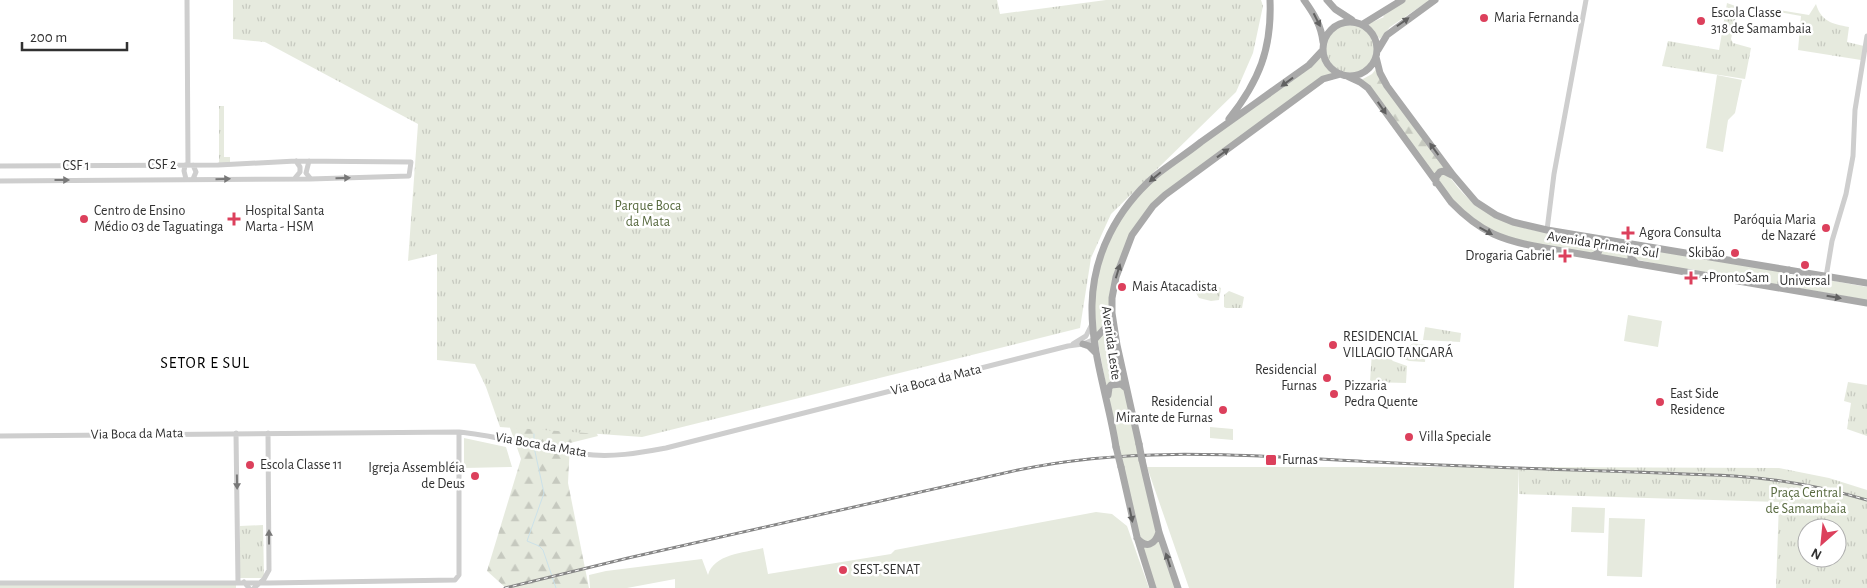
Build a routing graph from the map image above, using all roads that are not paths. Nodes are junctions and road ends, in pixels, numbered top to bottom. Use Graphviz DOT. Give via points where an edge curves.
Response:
graph roads {
  1 [pos="187,0"];
  2 [pos="1270,0"];
  3 [pos="1304,0"];
  4 [pos="1327,0"];
  5 [pos="1402,0"];
  6 [pos="1435,0"];
  7 [pos="1586,0"];
  8 [pos="1360,23"];
  9 [pos="1867,36"];
  10 [pos="1323,47"];
  11 [pos="1377,54"];
  12 [pos="1344,75"];
  13 [pos="1225,124"];
  14 [pos="296,161"];
  15 [pos="309,162"];
  16 [pos="139,165"];
  17 [pos="189,165"];
  18 [pos="0,166"];
  19 [pos="1453,175"];
  20 [pos="294,178"];
  21 [pos="186,179"];
  22 [pos="193,179"];
  23 [pos="310,179"];
  24 [pos="0,181"];
  25 [pos="1436,183"];
  26 [pos="1547,230"];
  27 [pos="1594,238"];
  28 [pos="1639,246"];
  29 [pos="1593,256"];
  30 [pos="1636,263"];
  31 [pos="1789,270"];
  32 [pos="1826,277"];
  33 [pos="1867,283"];
  34 [pos="1784,288"];
  35 [pos="1867,303"];
  36 [pos="1112,313"];
  37 [pos="1092,323"];
  38 [pos="1095,339"];
  39 [pos="1083,344"];
  40 [pos="1068,346"];
  41 [pos="1097,354"];
  42 [pos="1126,388"];
  43 [pos="1108,406"];
  44 [pos="459,432"];
  45 [pos="236,433"];
  46 [pos="268,434"];
  47 [pos="0,436"];
  48 [pos="1159,532"];
  49 [pos="1137,537"];
  50 [pos="269,570"];
  51 [pos="241,582"];
  52 [pos="278,582"];
  53 [pos="0,583"];
  54 [pos="260,583"];
  55 [pos="249,588"];
  56 [pos="254,588"];
  57 [pos="1153,588"];
  58 [pos="1178,588"];
  1 -- 17 [label="street"];
  2 -- 13 [label="main road" via="1270,35 1263,62 1250,91"];
  3 -- 10 [label="main road, one-way" via="1322,31"];
  4 -- 8 [label="main road" via="1342,15"];
  5 -- 8 [label="main road"];
  11 -- 6 [label="main road, one-way" via="1387,35"];
  7 -- 26 [label="street"];
  8 -- 10 [label="main road" via="1338,24 1329,32"];
  8 -- 11 [label="main road" via="1376,38"];
  9 -- 32 [label="street" via="1855,110 1853,156"];
  10 -- 12 [label="main road" via="1330,67"];
  10 -- 13 [label="main road, Avenida Leste, one-way" via="1309,65"];
  11 -- 12 [label="main road" via="1365,72"];
  19 -- 11 [label="main road, Avenida Primeira Sul, one-way" via="1387,86 1380,73"];
  12 -- 25 [label="main road, Avenida Primeira Sul, one-way" via="1368,88"];
  36 -- 12 [label="main road, Avenida Leste, one-way" via="1119,266 1132,235 1153,206 1323,78"];
  13 -- 37 [label="main road, Avenida Leste, one-way" via="1156,176 1125,207 1104,245 1097,266"];
  14 -- 15 [label="street, CSF 2"];
  14 -- 17 [label="street, CSF 2"];
  14 -- 20 [label="street" via="300,172"];
  15 -- 23 [label="street" via="306,174"];
  23 -- 15 [label="street, CSF 2, one-way" via="409,176 411,162"];
  16 -- 17 [label="street, CSF 2"];
  16 -- 18 [label="street, CSF 1"];
  17 -- 21 [label="street" via="184,171"];
  17 -- 22 [label="street" via="196,172"];
  19 -- 25 [label="main road" via="1440,172"];
  19 -- 26 [label="main road, Avenida Primeira Sul" via="1476,202 1490,211 1513,222"];
  22 -- 20 [label="street, one-way"];
  20 -- 23 [label="street"];
  21 -- 22 [label="street"];
  24 -- 21 [label="street, one-way"];
  25 -- 29 [label="main road, Avenida Primeira Sul, one-way" via="1467,218 1496,236 1527,245"];
  26 -- 27 [label="main road, Avenida Primeira Sul"];
  27 -- 28 [label="main road, Avenida Primeira Sul"];
  27 -- 29 [label="main road" via="1600,248"];
  28 -- 30 [label="main road" via="1631,254"];
  28 -- 31 [label="main road, Avenida Primeira Sul"];
  29 -- 30 [label="main road, Avenida Primeira Sul"];
  30 -- 34 [label="main road, Avenida Primeira Sul"];
  31 -- 32 [label="main road, Avenida Primeira Sul"];
  31 -- 34 [label="main road" via="1782,278"];
  32 -- 33 [label="main road, Avenida Primeira Sul"];
  34 -- 35 [label="main road, Avenida Primeira Sul, one-way"];
  36 -- 38 [label="main road" via="1106,328"];
  36 -- 42 [label="main road, Avenida Leste"];
  37 -- 38 [label="main road, Avenida Leste"];
  37 -- 40 [label="street, Via Boca da Mata" via="1083,339"];
  38 -- 39 [label="street, Via Boca da Mata"];
  38 -- 41 [label="main road, Avenida Leste"];
  39 -- 40 [label="street, Via Boca da Mata"];
  39 -- 41 [label="main road" via="1093,348"];
  40 -- 44 [label="street, Via Boca da Mata" via="629,455 585,455"];
  41 -- 43 [label="main road, Avenida Leste"];
  42 -- 43 [label="main road" via="1116,384 1110,386"];
  42 -- 48 [label="main road, Avenida Leste, bridge"];
  43 -- 49 [label="main road, Avenida Leste, one-way, bridge"];
  44 -- 46 [label="street, Via Boca da Mata"];
  44 -- 52 [label="street" via="457,578 450,581"];
  45 -- 46 [label="street, Via Boca da Mata"];
  45 -- 47 [label="street, Via Boca da Mata"];
  45 -- 51 [label="street, one-way"];
  50 -- 46 [label="street, one-way"];
  48 -- 49 [label="main road" via="1150,545"];
  58 -- 48 [label="main road, Avenida Leste, one-way"];
  49 -- 57 [label="main road, Avenida Leste"];
  50 -- 52 [label="street" via="271,578"];
  50 -- 54 [label="street"];
  51 -- 53 [label="street"];
  51 -- 54 [label="street"];
  51 -- 55 [label="street"];
  52 -- 54 [label="street"];
  54 -- 56 [label="street"];
}
